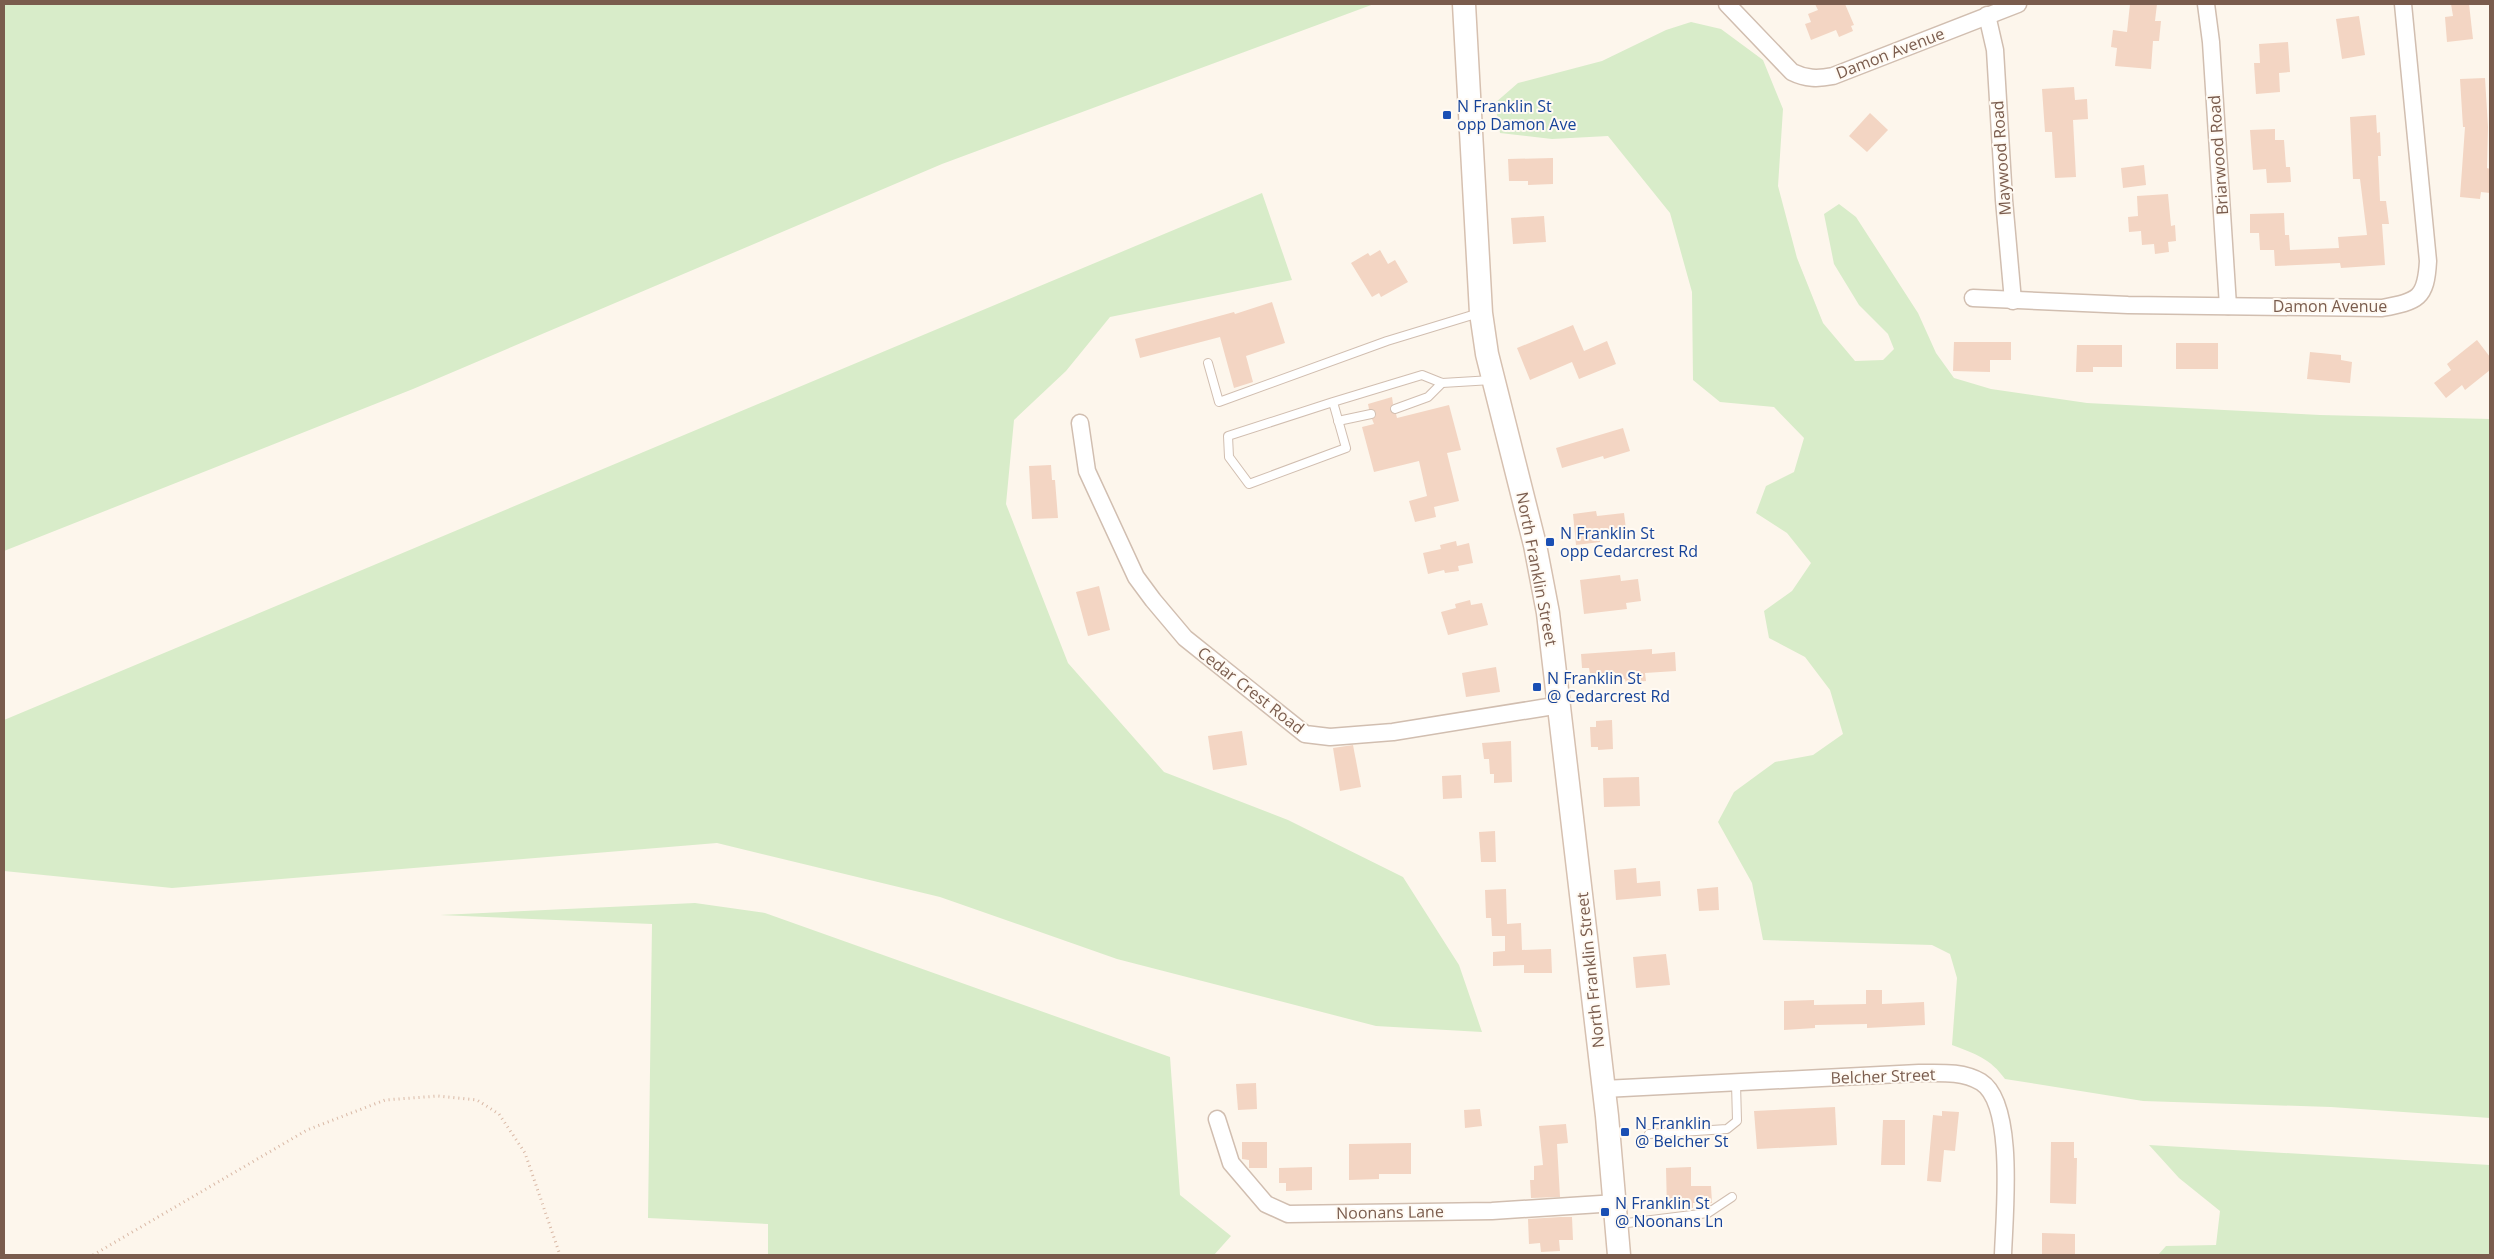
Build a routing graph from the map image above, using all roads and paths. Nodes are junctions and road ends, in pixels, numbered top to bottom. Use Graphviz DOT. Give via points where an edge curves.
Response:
graph roads {
  1 [pos="1464,4"];
  2 [pos="1727,4"];
  3 [pos="2018,4"];
  4 [pos="2206,4"];
  5 [pos="2403,4"];
  6 [pos="1987,15"];
  7 [pos="1973,298"];
  8 [pos="2013,301"];
  9 [pos="2228,306"];
  10 [pos="1481,313"];
  11 [pos="1208,363"];
  12 [pos="1494,380"];
  13 [pos="1442,383"];
  14 [pos="1333,402"];
  15 [pos="1395,409"];
  16 [pos="1371,414"];
  17 [pos="1338,420"];
  18 [pos="1080,423"];
  19 [pos="1560,704"];
  20 [pos="1736,1083"];
  21 [pos="1604,1089"];
  22 [pos="1217,1119"];
  23 [pos="1649,1134"];
  24 [pos="1732,1197"];
  25 [pos="1616,1213"];
  26 [pos="93,1255"];
  27 [pos="560,1255"];
  28 [pos="1619,1255"];
  29 [pos="2003,1255"];
  1 -- 10 [label="main road, North Franklin Street"];
  2 -- 6 [label="street, Damon Avenue" via="1784,65 1800,76 1810,78 1833,76"];
  3 -- 6 [label="street, Damon Avenue"];
  4 -- 9 [label="street, Briarwood Road"];
  5 -- 9 [label="street, Damon Avenue" via="2428,261 2427,283 2423,292 2413,302 2382,308"];
  6 -- 8 [label="street, Maywood Road" via="1994,37"];
  7 -- 8 [label="street, Damon Avenue"];
  8 -- 9 [label="street, Damon Avenue"];
  10 -- 11 [label="lane" via="1387,341 1219,402"];
  10 -- 12 [label="main road, North Franklin Street"];
  12 -- 13 [label="lane"];
  12 -- 19 [label="main road, North Franklin Street" via="1537,554"];
  13 -- 14 [label="lane" via="1422,375"];
  13 -- 15 [label="lane" via="1428,397"];
  14 -- 17 [label="lane"];
  14 -- 17 [label="lane" via="1228,436 1228,457 1250,484 1346,448"];
  16 -- 17 [label="lane"];
  18 -- 19 [label="street, Cedar Crest Road" via="1087,471 1136,577 1185,638 1305,734 1330,738 1393,732"];
  19 -- 21 [label="main road, North Franklin Street"];
  20 -- 21 [label="street, Belcher Street"];
  20 -- 23 [label="lane" via="1737,1121 1734,1125"];
  20 -- 29 [label="street, Belcher Street" via="1918,1073 1961,1074 1983,1083 1996,1101 2006,1145"];
  21 -- 25 [label="main road, North Franklin Street"];
  22 -- 25 [label="street, Noonans Lane" via="1231,1163 1266,1204 1288,1214 1492,1210"];
  24 -- 25 [label="lane" via="1708,1213"];
  25 -- 28 [label="main road, North Franklin Street"];
  26 -- 27 [label="path" via="307,1130 385,1100 438,1096 476,1100 499,1114 525,1153"];
}
